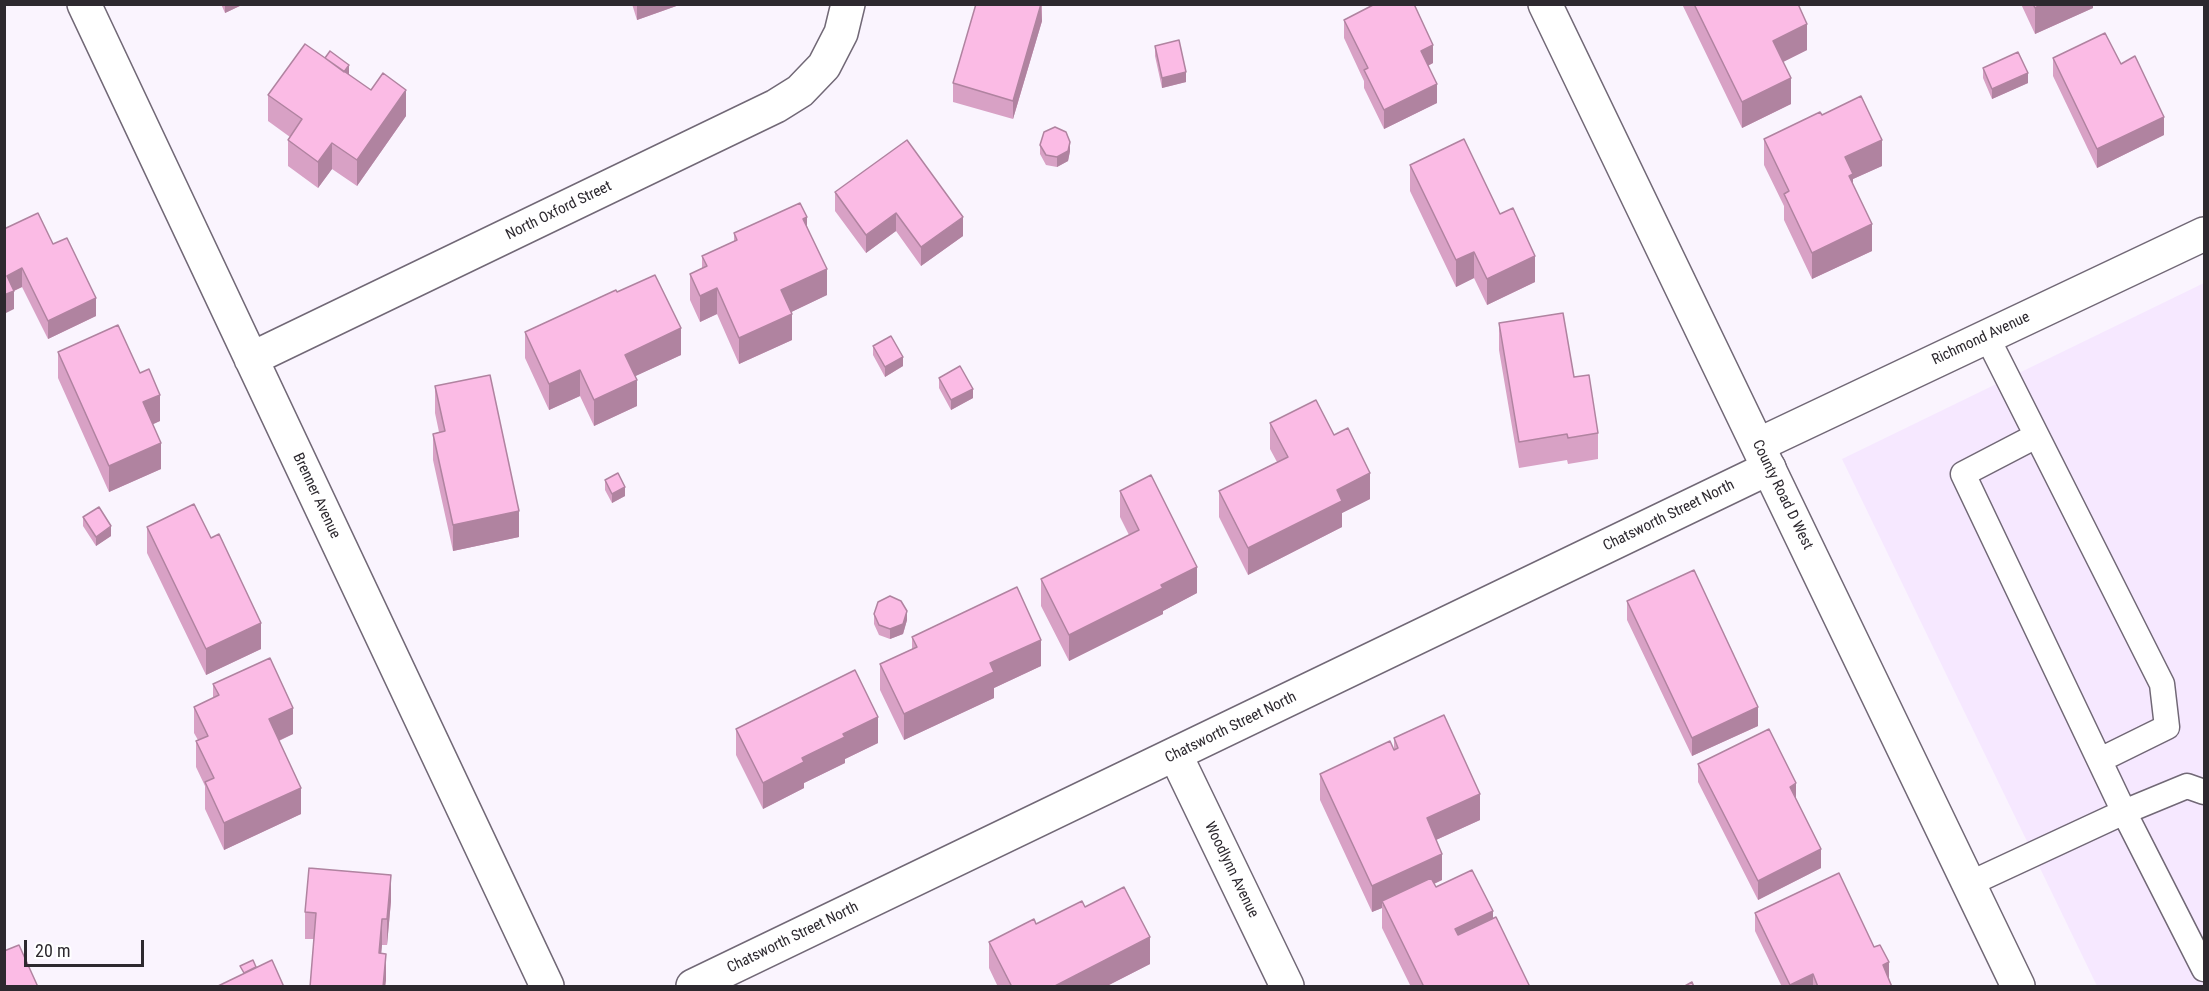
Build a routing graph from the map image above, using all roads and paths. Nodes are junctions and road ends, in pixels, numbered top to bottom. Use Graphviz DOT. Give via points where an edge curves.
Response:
graph roads {
  1 [pos="84,4"];
  2 [pos="1545,4"];
  3 [pos="845,19"];
  4 [pos="2205,234"];
  5 [pos="1987,337"];
  6 [pos="251,359"];
  7 [pos="2036,436"];
  8 [pos="1764,457"];
  9 [pos="1176,754"];
  10 [pos="2100,760"];
  11 [pos="2205,792"];
  12 [pos="2124,812"];
  13 [pos="1969,884"];
  14 [pos="2205,969"];
  15 [pos="547,987"];
  16 [pos="693,987"];
  17 [pos="1287,987"];
  18 [pos="2018,987"];
  1 -- 6 [label="street, Brenner Avenue"];
  2 -- 8 [label="street, County Road D West"];
  3 -- 6 [label="street, North Oxford Street" via="824,66 800,91 776,106"];
  4 -- 5 [label="street, Richmond Avenue"];
  5 -- 7 [label="lane"];
  5 -- 8 [label="street, Richmond Avenue"];
  6 -- 15 [label="street, Brenner Avenue"];
  7 -- 10 [label="lane" via="2162,684 2167,728"];
  7 -- 10 [label="lane" via="1963,474"];
  8 -- 9 [label="street, Chatsworth Street North"];
  8 -- 13 [label="street, County Road D West"];
  9 -- 16 [label="street, Chatsworth Street North"];
  9 -- 17 [label="street, Woodlynn Avenue"];
  10 -- 12 [label="lane"];
  11 -- 12 [label="lane" via="2187,786"];
  12 -- 13 [label="lane"];
  12 -- 14 [label="lane"];
  13 -- 18 [label="street, County Road D West"];
}
